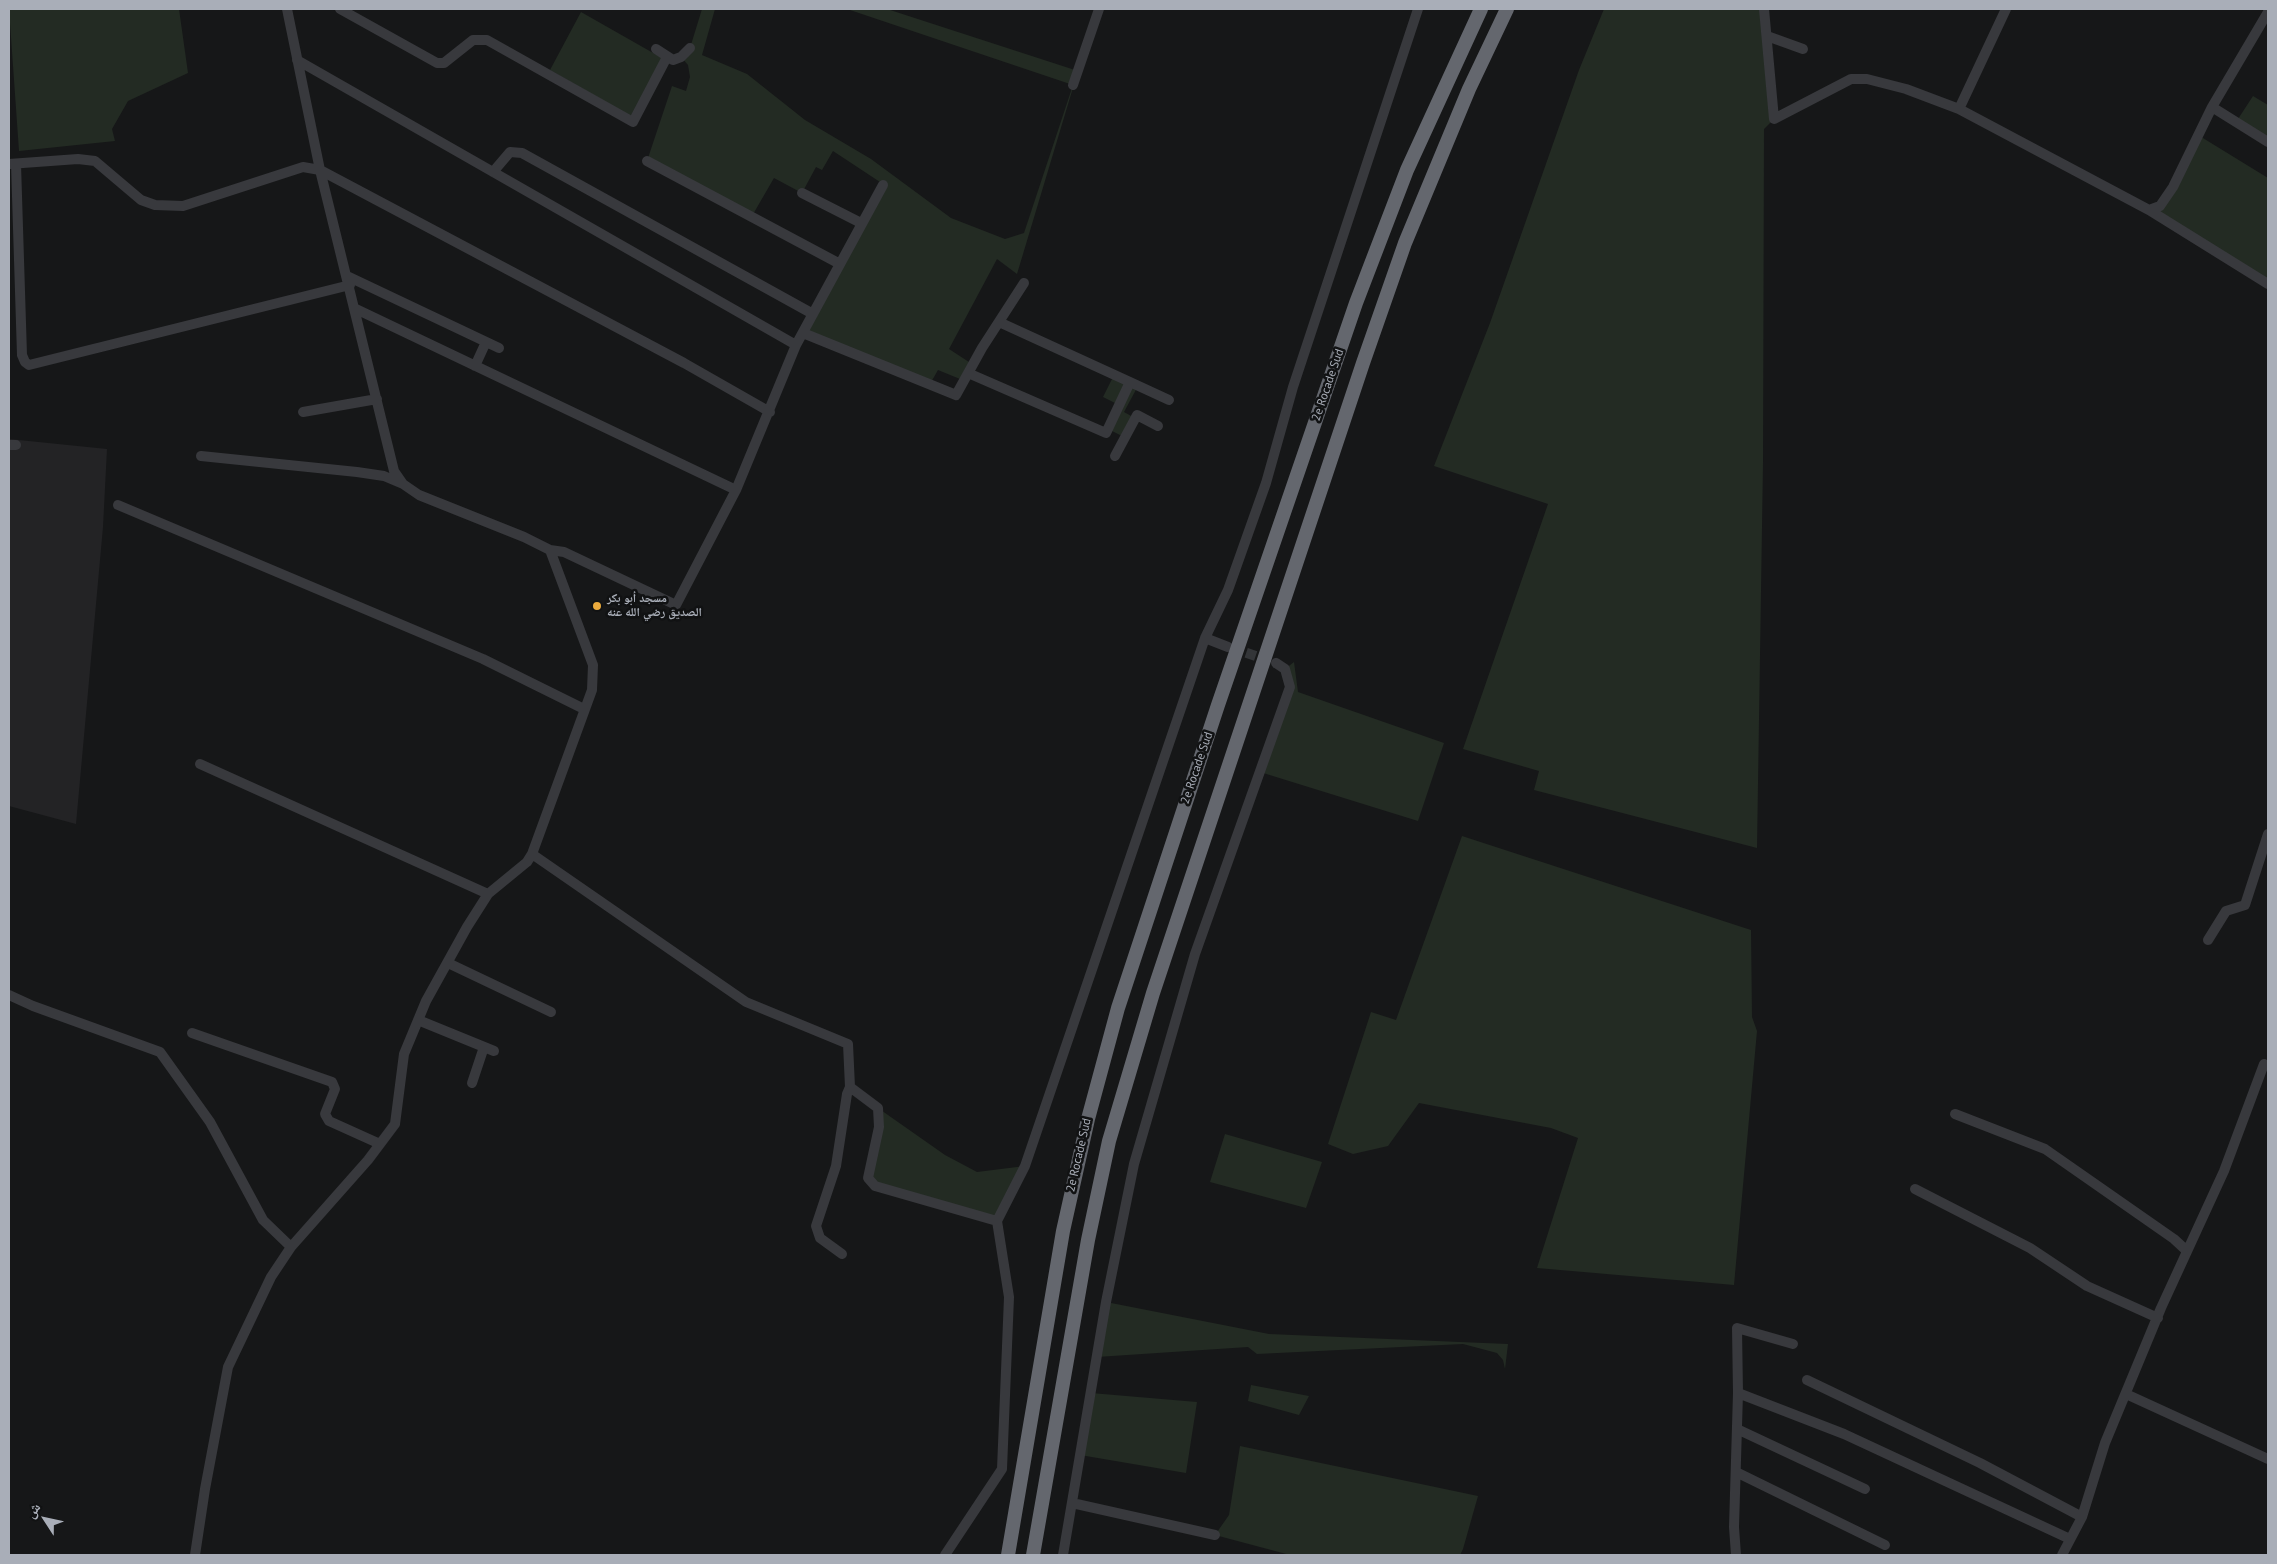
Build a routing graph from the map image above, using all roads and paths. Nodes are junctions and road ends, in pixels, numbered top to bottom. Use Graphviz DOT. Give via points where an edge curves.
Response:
graph roads {
  1 [pos="287,9"];
  2 [pos="340,9"];
  3 [pos="1099,9"];
  4 [pos="1418,9"];
  5 [pos="1481,9"];
  6 [pos="1507,9"];
  7 [pos="1764,9"];
  8 [pos="2006,9"];
  9 [pos="2268,12"];
  10 [pos="1766,36"];
  11 [pos="690,48"];
  12 [pos="1803,49"];
  13 [pos="656,50"];
  14 [pos="667,57"];
  15 [pos="297,60"];
  16 [pos="1074,85"];
  17 [pos="2212,107"];
  18 [pos="1959,109"];
  19 [pos="2268,142"];
  20 [pos="648,161"];
  21 [pos="12,164"];
  22 [pos="320,170"];
  23 [pos="493,172"];
  24 [pos="883,185"];
  25 [pos="802,193"];
  26 [pos="2161,212"];
  27 [pos="861,223"];
  28 [pos="840,264"];
  29 [pos="348,280"];
  30 [pos="1024,283"];
  31 [pos="2268,284"];
  32 [pos="356,309"];
  33 [pos="813,314"];
  34 [pos="999,322"];
  35 [pos="803,333"];
  36 [pos="486,342"];
  37 [pos="796,345"];
  38 [pos="499,348"];
  39 [pos="475,366"];
  40 [pos="968,373"];
  41 [pos="1130,382"];
  42 [pos="377,398"];
  43 [pos="1169,400"];
  44 [pos="303,412"];
  45 [pos="770,412"];
  46 [pos="1158,426"];
  47 [pos="1108,429"];
  48 [pos="1124,436"];
  49 [pos="202,456"];
  50 [pos="1114,456"];
  51 [pos="403,484"];
  52 [pos="736,490"];
  53 [pos="118,504"];
  54 [pos="550,550"];
  55 [pos="1205,638"];
  56 [pos="1228,646"];
  57 [pos="1276,663"];
  58 [pos="584,709"];
  59 [pos="200,764"];
  60 [pos="2268,834"];
  61 [pos="532,854"];
  62 [pos="488,894"];
  63 [pos="2208,940"];
  64 [pos="448,963"];
  65 [pos="9,995"];
  66 [pos="550,1012"];
  67 [pos="418,1020"];
  68 [pos="192,1033"];
  69 [pos="2264,1064"];
  70 [pos="472,1083"];
  71 [pos="850,1087"];
  72 [pos="1955,1114"];
  73 [pos="380,1144"];
  74 [pos="1914,1189"];
  75 [pos="997,1222"];
  76 [pos="291,1247"];
  77 [pos="2187,1251"];
  78 [pos="842,1254"];
  79 [pos="2158,1318"];
  80 [pos="1793,1344"];
  81 [pos="1807,1380"];
  82 [pos="1738,1393"];
  83 [pos="2126,1394"];
  84 [pos="1737,1429"];
  85 [pos="2268,1459"];
  86 [pos="1736,1472"];
  87 [pos="1865,1489"];
  88 [pos="1072,1502"];
  89 [pos="2082,1517"];
  90 [pos="1215,1535"];
  91 [pos="2070,1539"];
  92 [pos="1885,1545"];
  93 [pos="195,1555"];
  94 [pos="945,1555"];
  95 [pos="1008,1555"];
  96 [pos="1034,1555"];
  97 [pos="1063,1555"];
  98 [pos="1736,1555"];
  99 [pos="2062,1555"];
  1 -- 15 [label="street"];
  2 -- 14 [label="street" via="436,63 444,63 473,40 487,40 634,122"];
  3 -- 16 [label="street"];
  4 -- 55 [label="street" via="1293,387 1266,483 1228,590"];
  5 -- 95 [label="highway, 2e Rocade Sud" via="1414,154 1368,270 1124,989 1088,1119 1063,1231"];
  6 -- 96 [label="highway" via="1469,89 1405,243 1153,993 1109,1141 1090,1231"];
  7 -- 10 [label="street"];
  8 -- 18 [label="street"];
  9 -- 17 [label="street"];
  10 -- 12 [label="street"];
  10 -- 18 [label="street" via="1774,119 1851,79 1867,79 1906,89"];
  11 -- 14 [label="street" via="681,57 673,60"];
  13 -- 14 [label="street"];
  15 -- 22 [label="street"];
  15 -- 23 [label="street"];
  17 -- 19 [label="street"];
  17 -- 26 [label="street"];
  18 -- 26 [label="street" via="2149,210"];
  20 -- 28 [label="street"];
  21 -- 22 [label="street" via="78,159 95,161 141,200 155,205 183,206 303,167"];
  21 -- 29 [label="street" via="22,355 29,365"];
  22 -- 29 [label="street"];
  22 -- 45 [label="street"];
  23 -- 33 [label="street" via="510,152 522,153"];
  23 -- 37 [label="street"];
  24 -- 27 [label="street"];
  25 -- 27 [label="street"];
  26 -- 31 [label="street"];
  27 -- 28 [label="street"];
  28 -- 33 [label="street"];
  29 -- 32 [label="street"];
  29 -- 36 [label="street"];
  30 -- 34 [label="street"];
  32 -- 39 [label="street"];
  32 -- 42 [label="street"];
  33 -- 35 [label="street"];
  34 -- 40 [label="street"];
  34 -- 41 [label="street"];
  35 -- 37 [label="street"];
  35 -- 40 [label="street" via="956,395"];
  36 -- 38 [label="street"];
  36 -- 39 [label="street"];
  37 -- 45 [label="street"];
  39 -- 52 [label="street"];
  40 -- 47 [label="street" via="1106,434"];
  41 -- 43 [label="street"];
  41 -- 47 [label="street"];
  42 -- 44 [label="street"];
  42 -- 51 [label="street" via="394,471"];
  45 -- 52 [label="street"];
  46 -- 48 [label="street" via="1136,414"];
  47 -- 48 [label="street"];
  48 -- 50 [label="street"];
  49 -- 51 [label="street" via="357,472 384,476"];
  51 -- 54 [label="street" via="419,495"];
  52 -- 54 [label="street" via="676,605 564,552"];
  53 -- 58 [label="street" via="483,659"];
  54 -- 58 [label="street" via="593,665 592,690"];
  55 -- 56 [label="street"];
  55 -- 75 [label="street" via="1025,1166"];
  57 -- 88 [label="street" via="1285,669 1290,686 1195,954 1134,1164 1106,1302"];
  58 -- 61 [label="street"];
  59 -- 62 [label="street"];
  60 -- 63 [label="street" via="2245,904 2226,911"];
  61 -- 62 [label="street" via="527,862"];
  61 -- 71 [label="street" via="746,1002 848,1044"];
  62 -- 64 [label="street"];
  64 -- 66 [label="street"];
  64 -- 67 [label="street"];
  65 -- 76 [label="street" via="160,1052 210,1122 263,1220"];
  67 -- 70 [label="street" via="489,1049"];
  67 -- 73 [label="street" via="404,1054 395,1124"];
  68 -- 73 [label="street" via="332,1082 335,1089 325,1114 329,1121"];
  69 -- 77 [label="street" via="2224,1172"];
  71 -- 75 [label="street" via="878,1108 879,1127 868,1178 875,1186"];
  71 -- 78 [label="street" via="836,1166 816,1226 820,1238"];
  72 -- 77 [label="street" via="2045,1149"];
  73 -- 76 [label="street"];
  74 -- 79 [label="street" via="2030,1248 2087,1286"];
  75 -- 94 [label="street" via="1009,1297 1002,1469"];
  76 -- 93 [label="street" via="271,1277 228,1367"];
  77 -- 79 [label="street"];
  79 -- 83 [label="street"];
  80 -- 82 [label="street" via="1737,1328"];
  81 -- 89 [label="street" via="1980,1463"];
  82 -- 84 [label="street"];
  82 -- 91 [label="street" via="1844,1434"];
  83 -- 85 [label="street"];
  83 -- 89 [label="street" via="2105,1443"];
  84 -- 86 [label="street"];
  84 -- 87 [label="street"];
  86 -- 92 [label="street"];
  86 -- 98 [label="street"];
  88 -- 90 [label="street"];
  88 -- 97 [label="street"];
  89 -- 91 [label="street"];
  91 -- 99 [label="street"];
}
